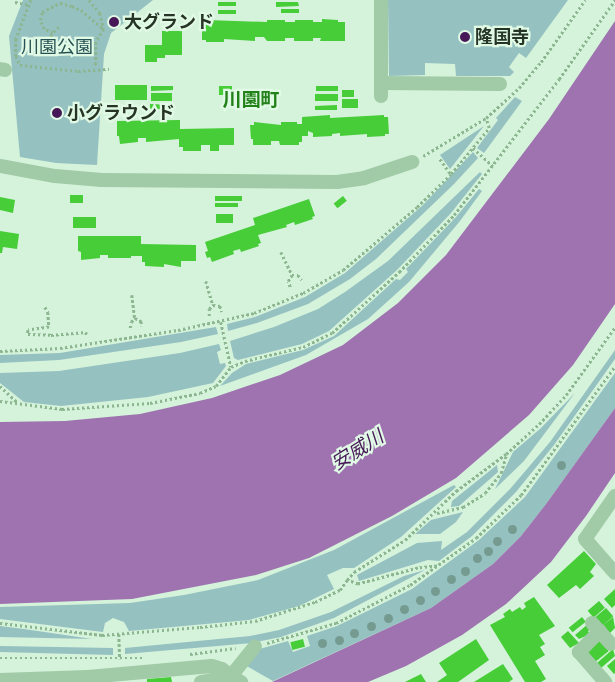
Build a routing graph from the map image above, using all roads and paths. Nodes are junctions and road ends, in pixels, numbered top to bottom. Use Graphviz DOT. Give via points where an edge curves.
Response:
graph roads {
  1 [pos="31,0"];
  2 [pos="89,0"];
  3 [pos="381,0"];
  4 [pos="585,0"];
  5 [pos="615,0"];
  6 [pos="15,2"];
  7 [pos="29,5"];
  8 [pos="59,27"];
  9 [pos="104,29"];
  10 [pos="52,33"];
  11 [pos="44,44"];
  12 [pos="94,68"];
  13 [pos="109,69"];
  14 [pos="500,84"];
  15 [pos="486,118"];
  16 [pos="472,148"];
  17 [pos="440,159"];
  18 [pos="412,162"];
  19 [pos="0,166"];
  20 [pos="492,166"];
  21 [pos="451,174"];
  22 [pos="281,252"];
  23 [pos="292,275"];
  24 [pos="302,280"];
  25 [pos="206,281"];
  26 [pos="290,287"];
  27 [pos="132,295"];
  28 [pos="213,305"];
  29 [pos="45,307"];
  30 [pos="222,312"];
  31 [pos="209,316"];
  32 [pos="135,318"];
  33 [pos="221,322"];
  34 [pos="142,326"];
  35 [pos="615,327"];
  36 [pos="130,328"];
  37 [pos="87,336"];
  38 [pos="0,350"];
  39 [pos="615,366"];
  40 [pos="231,368"];
  41 [pos="0,386"];
  42 [pos="0,401"];
  43 [pos="18,403"];
  44 [pos="506,454"];
  45 [pos="615,496"];
  46 [pos="435,513"];
  47 [pos="439,566"];
  48 [pos="615,573"];
  49 [pos="347,580"];
  50 [pos="0,623"];
  51 [pos="119,634"];
  52 [pos="611,644"];
  53 [pos="255,646"];
  54 [pos="189,654"];
  55 [pos="0,658"];
  56 [pos="145,658"];
  57 [pos="120,659"];
  58 [pos="88,679"];
  59 [pos="236,679"];
  60 [pos="0,680"];
  61 [pos="201,682"];
  62 [pos="605,682"];
  1 -- 7 [label="path"];
  2 -- 9 [label="path" via="100,12"];
  3 -- 14 [label="street" via="381,90"];
  4 -- 15 [label="path" via="536,68"];
  5 -- 20 [label="path"];
  6 -- 7 [label="path"];
  7 -- 12 [label="path" via="16,39 16,56 20,65 78,71"];
  8 -- 10 [label="path"];
  9 -- 10 [label="path" via="81,10 60,3 42,12 40,20 44,29"];
  9 -- 12 [label="path" via="96,42"];
  10 -- 11 [label="path"];
  12 -- 13 [label="path"];
  15 -- 16 [label="path" via="489,128"];
  15 -- 18 [label="path"];
  16 -- 20 [label="path"];
  16 -- 21 [label="path"];
  17 -- 21 [label="path"];
  18 -- 19 [label="street" via="364,178 337,182 102,180"];
  20 -- 40 [label="path" via="454,215 400,272 332,333 303,347 245,361"];
  21 -- 33 [label="path" via="343,270 303,293 254,313"];
  22 -- 23 [label="path"];
  23 -- 24 [label="path" via="298,275"];
  23 -- 26 [label="path" via="288,281"];
  25 -- 28 [label="path"];
  27 -- 32 [label="path"];
  28 -- 30 [label="path" via="220,306"];
  28 -- 31 [label="path"];
  29 -- 37 [label="path" via="49,327 28,330 28,334 86,332"];
  32 -- 34 [label="path"];
  32 -- 36 [label="path"];
  33 -- 38 [label="path" via="60,348"];
  33 -- 40 [label="path"];
  35 -- 44 [label="path" via="566,395"];
  39 -- 47 [label="path" via="521,494 476,538"];
  40 -- 43 [label="path" via="216,386 200,393 150,403 62,409"];
  41 -- 43 [label="path"];
  42 -- 43 [label="path"];
  44 -- 46 [label="path" via="456,491"];
  44 -- 46 [label="path" via="501,473 485,493 463,508"];
  45 -- 48 [label="street" via="585,539"];
  46 -- 49 [label="path" via="405,540 354,572"];
  47 -- 49 [label="path" via="418,568 358,584"];
  47 -- 53 [label="path" via="410,585 336,623"];
  49 -- 51 [label="path" via="340,590 315,602 255,621"];
  50 -- 51 [label="path" via="102,635"];
  51 -- 57 [label="path"];
  52 -- 62 [label="street" via="596,627 578,652"];
  53 -- 54 [label="path"];
  53 -- 59 [label="street"];
  55 -- 57 [label="path"];
  56 -- 57 [label="path"];
  58 -- 59 [label="street" via="212,666"];
  58 -- 60 [label="street"];
  59 -- 61 [label="street"];
}
